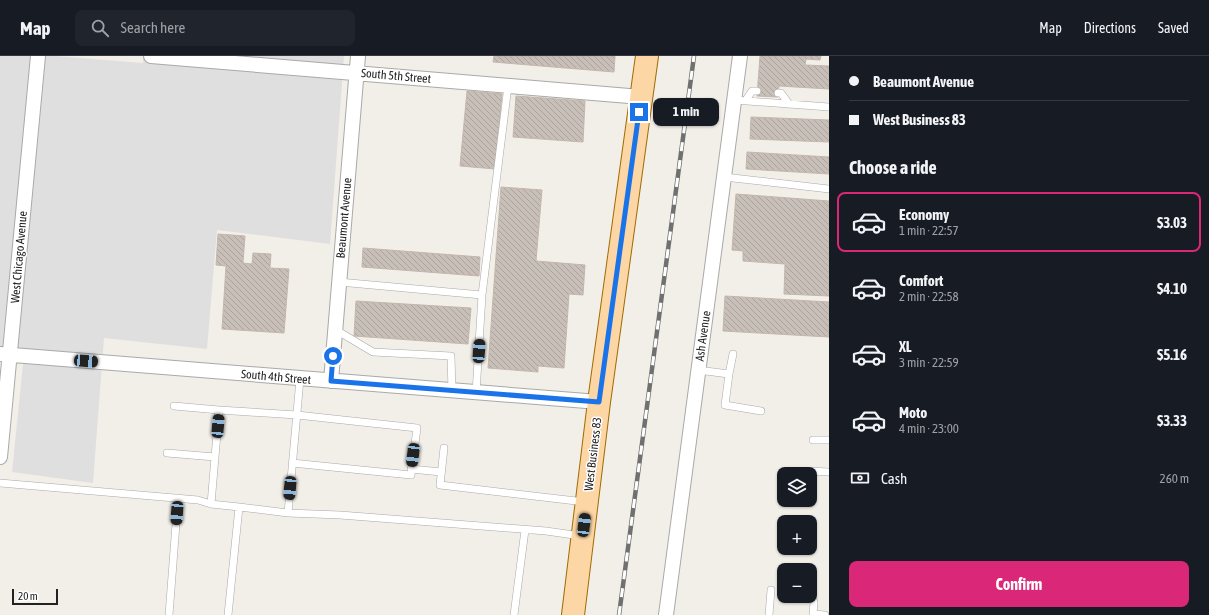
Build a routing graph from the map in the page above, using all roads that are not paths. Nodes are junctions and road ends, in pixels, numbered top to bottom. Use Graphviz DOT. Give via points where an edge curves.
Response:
graph roads {
  1 [pos="38,56"];
  2 [pos="151,56"];
  3 [pos="358,56"];
  4 [pos="647,56"];
  5 [pos="740,56"];
  6 [pos="356,73"];
  7 [pos="508,86"];
  8 [pos="757,91"];
  9 [pos="778,93"];
  10 [pos="641,97"];
  11 [pos="740,100"];
  12 [pos="789,104"];
  13 [pos="829,107"];
  14 [pos="724,177"];
  15 [pos="829,189"];
  16 [pos="339,282"];
  17 [pos="482,295"];
  18 [pos="336,330"];
  19 [pos="733,354"];
  20 [pos="5,355"];
  21 [pos="698,370"];
  22 [pos="729,374"];
  23 [pos="300,378"];
  24 [pos="331,381"];
  25 [pos="452,391"];
  26 [pos="476,392"];
  27 [pos="599,402"];
  28 [pos="174,406"];
  29 [pos="219,410"];
  30 [pos="761,411"];
  31 [pos="297,415"];
  32 [pos="813,440"];
  33 [pos="829,440"];
  34 [pos="444,448"];
  35 [pos="167,453"];
  36 [pos="0,457"];
  37 [pos="215,457"];
  38 [pos="292,462"];
  39 [pos="411,469"];
  40 [pos="817,471"];
  41 [pos="441,472"];
  42 [pos="829,472"];
  43 [pos="0,483"];
  44 [pos="178,498"];
  45 [pos="587,502"];
  46 [pos="211,504"];
  47 [pos="239,507"];
  48 [pos="288,513"];
  49 [pos="525,530"];
  50 [pos="583,536"];
  51 [pos="771,590"];
  52 [pos="814,603"];
  53 [pos="813,614"];
  54 [pos="169,615"];
  55 [pos="228,615"];
  56 [pos="514,615"];
  57 [pos="573,615"];
  58 [pos="666,615"];
  59 [pos="769,615"];
  60 [pos="825,615"];
  1 -- 20 [label="street, West Chicago Avenue"];
  2 -- 6 [label="street, South 5th Street"];
  3 -- 6 [label="street, Beaumont Avenue"];
  4 -- 10 [label="main road, West Business 83"];
  5 -- 11 [label="street, Ash Avenue"];
  6 -- 7 [label="street, South 5th Street"];
  6 -- 16 [label="street, Beaumont Avenue"];
  7 -- 10 [label="street, South 5th Street"];
  7 -- 17 [label="lane"];
  8 -- 11 [label="lane" via="752,91"];
  9 -- 12 [label="lane"];
  10 -- 27 [label="main road, West Business 83"];
  11 -- 12 [label="lane"];
  11 -- 14 [label="street, Ash Avenue"];
  12 -- 13 [label="lane"];
  14 -- 15 [label="lane"];
  14 -- 21 [label="street, Ash Avenue"];
  16 -- 17 [label="lane"];
  16 -- 18 [label="street, Beaumont Avenue"];
  17 -- 26 [label="lane"];
  18 -- 24 [label="street, Beaumont Avenue"];
  18 -- 25 [label="lane" via="373,352 451,356"];
  19 -- 22 [label="lane"];
  20 -- 23 [label="street, South 4th Street"];
  20 -- 36 [label="street, West Chicago Avenue"];
  21 -- 22 [label="lane"];
  21 -- 58 [label="street, Ash Avenue"];
  22 -- 30 [label="lane" via="725,405"];
  23 -- 24 [label="street, South 4th Street"];
  23 -- 31 [label="lane"];
  24 -- 25 [label="street, South 4th Street"];
  25 -- 26 [label="street, South 4th Street"];
  26 -- 27 [label="street, South 4th Street"];
  27 -- 45 [label="main road, West Business 83"];
  28 -- 29 [label="lane"];
  29 -- 31 [label="lane"];
  29 -- 37 [label="lane"];
  31 -- 38 [label="lane"];
  31 -- 39 [label="lane" via="417,428"];
  32 -- 33 [label="lane"];
  34 -- 41 [label="lane"];
  35 -- 37 [label="lane"];
  37 -- 46 [label="lane"];
  38 -- 39 [label="lane" via="411,475"];
  38 -- 48 [label="lane"];
  39 -- 41 [label="lane"];
  40 -- 42 [label="lane"];
  41 -- 45 [label="lane" via="440,485"];
  43 -- 44 [label="lane"];
  44 -- 46 [label="lane"];
  44 -- 54 [label="lane"];
  45 -- 50 [label="main road, West Business 83"];
  46 -- 47 [label="lane"];
  47 -- 48 [label="lane"];
  47 -- 55 [label="lane"];
  48 -- 49 [label="lane"];
  49 -- 50 [label="lane"];
  49 -- 56 [label="lane"];
  50 -- 57 [label="main road, West Business 83"];
  51 -- 59 [label="lane"];
  52 -- 53 [label="lane"];
  53 -- 60 [label="lane"];
}
